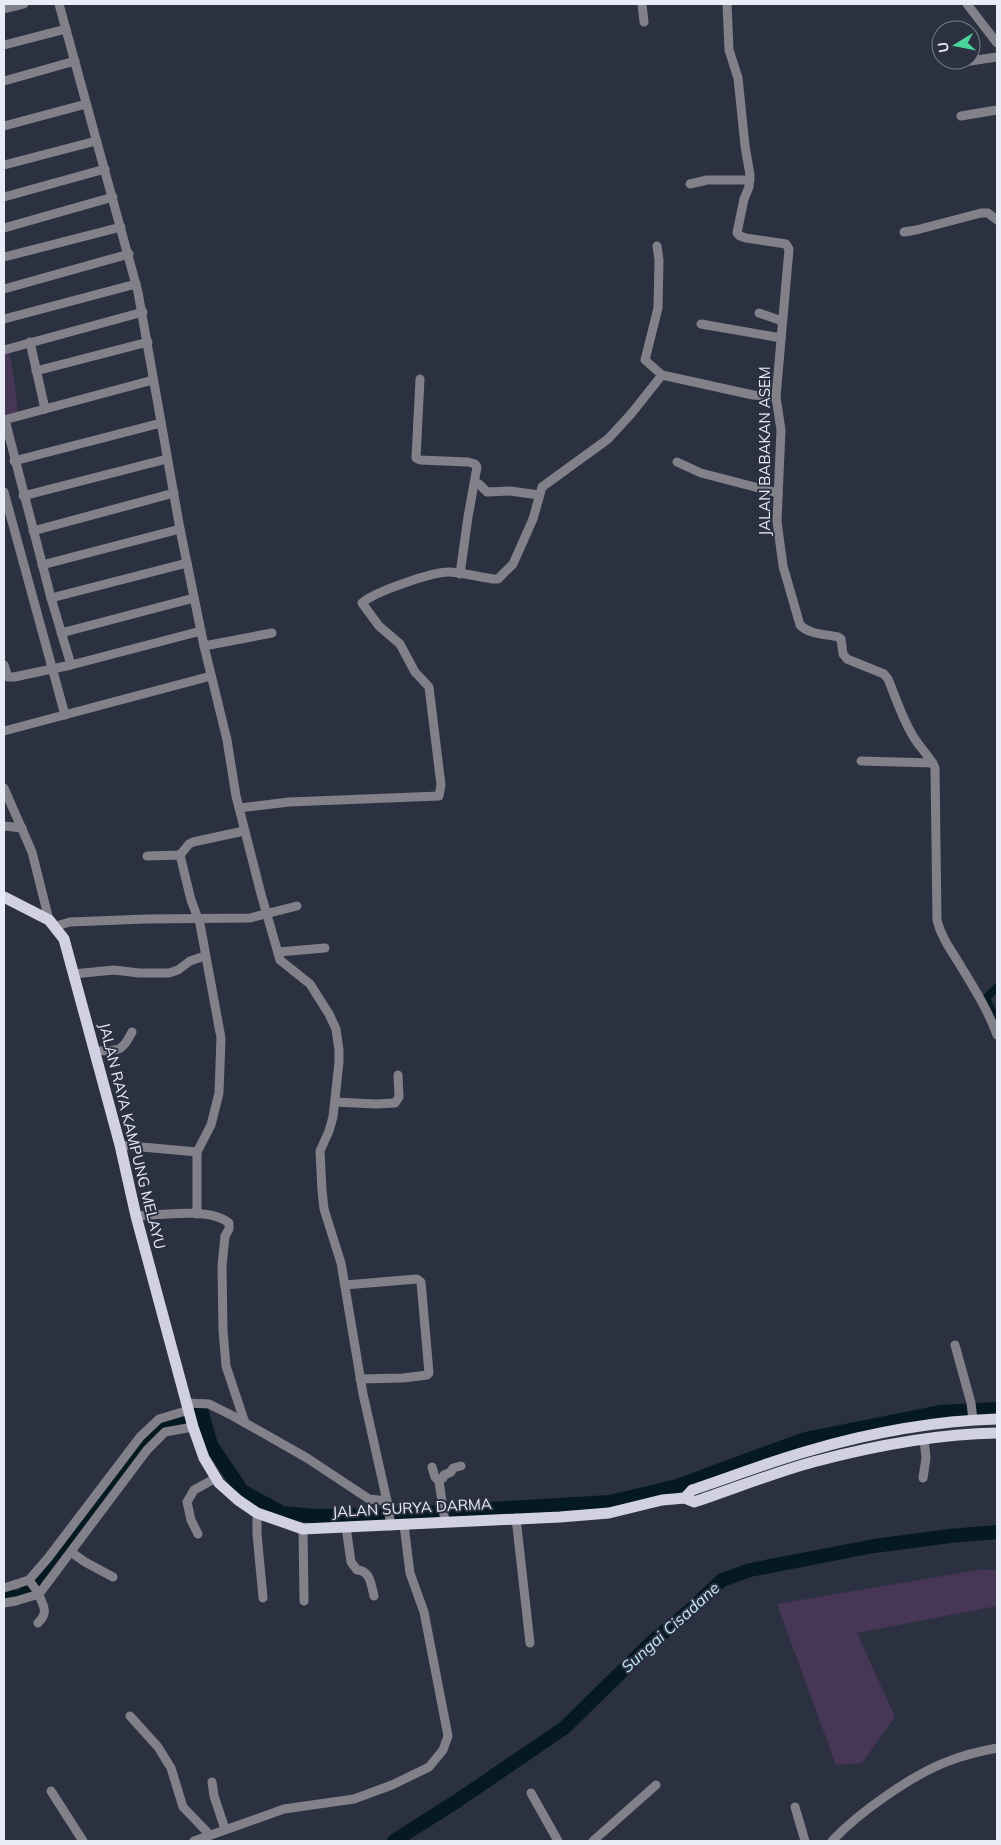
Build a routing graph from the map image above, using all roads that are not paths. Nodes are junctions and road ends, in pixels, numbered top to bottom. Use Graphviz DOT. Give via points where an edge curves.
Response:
graph roads {
  1 [pos="24,4"];
  2 [pos="60,4"];
  3 [pos="642,4"];
  4 [pos="727,4"];
  5 [pos="966,4"];
  6 [pos="4,10"];
  7 [pos="644,22"];
  8 [pos="66,29"];
  9 [pos="997,44"];
  10 [pos="4,45"];
  11 [pos="997,57"];
  12 [pos="981,59"];
  13 [pos="75,61"];
  14 [pos="4,81"];
  15 [pos="86,104"];
  16 [pos="997,110"];
  17 [pos="961,116"];
  18 [pos="4,126"];
  19 [pos="96,141"];
  20 [pos="4,166"];
  21 [pos="105,169"];
  22 [pos="750,180"];
  23 [pos="690,184"];
  24 [pos="4,197"];
  25 [pos="113,197"];
  26 [pos="997,220"];
  27 [pos="121,226"];
  28 [pos="4,228"];
  29 [pos="904,232"];
  30 [pos="657,246"];
  31 [pos="129,254"];
  32 [pos="4,258"];
  33 [pos="136,284"];
  34 [pos="4,289"];
  35 [pos="142,312"];
  36 [pos="759,313"];
  37 [pos="4,319"];
  38 [pos="782,321"];
  39 [pos="702,324"];
  40 [pos="781,338"];
  41 [pos="30,342"];
  42 [pos="148,342"];
  43 [pos="4,350"];
  44 [pos="36,371"];
  45 [pos="662,375"];
  46 [pos="420,379"];
  47 [pos="153,380"];
  48 [pos="776,397"];
  49 [pos="45,408"];
  50 [pos="4,420"];
  51 [pos="161,423"];
  52 [pos="167,459"];
  53 [pos="14,460"];
  54 [pos="678,462"];
  55 [pos="475,483"];
  56 [pos="4,492"];
  57 [pos="174,493"];
  58 [pos="778,493"];
  59 [pos="539,495"];
  60 [pos="23,496"];
  61 [pos="26,506"];
  62 [pos="8,511"];
  63 [pos="180,529"];
  64 [pos="33,531"];
  65 [pos="187,563"];
  66 [pos="42,565"];
  67 [pos="460,574"];
  68 [pos="51,598"];
  69 [pos="194,598"];
  70 [pos="201,631"];
  71 [pos="61,633"];
  72 [pos="272,633"];
  73 [pos="204,646"];
  74 [pos="4,665"];
  75 [pos="71,665"];
  76 [pos="52,669"];
  77 [pos="211,676"];
  78 [pos="65,715"];
  79 [pos="4,731"];
  80 [pos="861,761"];
  81 [pos="933,763"];
  82 [pos="4,788"];
  83 [pos="239,808"];
  84 [pos="4,826"];
  85 [pos="22,828"];
  86 [pos="244,831"];
  87 [pos="180,855"];
  88 [pos="147,856"];
  89 [pos="4,897"];
  90 [pos="297,906"];
  91 [pos="268,914"];
  92 [pos="198,919"];
  93 [pos="53,923"];
  94 [pos="325,948"];
  95 [pos="278,952"];
  96 [pos="205,956"];
  97 [pos="74,974"];
  98 [pos="132,1032"];
  99 [pos="997,1035"];
  100 [pos="95,1051"];
  101 [pos="398,1074"];
  102 [pos="335,1102"];
  103 [pos="120,1145"];
  104 [pos="198,1152"];
  105 [pos="197,1214"];
  106 [pos="136,1216"];
  107 [pos="345,1285"];
  108 [pos="955,1345"];
  109 [pos="360,1379"];
  110 [pos="190,1415"];
  111 [pos="973,1418"];
  112 [pos="997,1419"];
  113 [pos="245,1423"];
  114 [pos="997,1432"];
  115 [pos="924,1439"];
  116 [pos="432,1466"];
  117 [pos="461,1466"];
  118 [pos="216,1478"];
  119 [pos="923,1478"];
  120 [pos="438,1480"];
  121 [pos="686,1498"];
  122 [pos="388,1506"];
  123 [pos="257,1513"];
  124 [pos="445,1516"];
  125 [pos="516,1518"];
  126 [pos="391,1524"];
  127 [pos="404,1526"];
  128 [pos="346,1527"];
  129 [pos="303,1529"];
  130 [pos="198,1534"];
  131 [pos="71,1552"];
  132 [pos="113,1577"];
  133 [pos="30,1580"];
  134 [pos="4,1588"];
  135 [pos="37,1592"];
  136 [pos="374,1596"];
  137 [pos="263,1598"];
  138 [pos="304,1601"];
  139 [pos="4,1603"];
  140 [pos="38,1623"];
  141 [pos="530,1643"];
  142 [pos="130,1716"];
  143 [pos="997,1748"];
  144 [pos="212,1782"];
  145 [pos="656,1785"];
  146 [pos="51,1791"];
  147 [pos="531,1793"];
  148 [pos="795,1807"];
  149 [pos="224,1830"];
  150 [pos="210,1835"];
  151 [pos="83,1841"];
  152 [pos="194,1841"];
  153 [pos="558,1841"];
  154 [pos="594,1841"];
  155 [pos="805,1841"];
  156 [pos="832,1841"];
  1 -- 6 [label="street"];
  2 -- 8 [label="street"];
  3 -- 7 [label="street"];
  4 -- 22 [label="street, JALAN BABAKAN ASEM" via="729,50 738,78"];
  5 -- 9 [label="street"];
  8 -- 10 [label="street"];
  8 -- 13 [label="street"];
  11 -- 12 [label="street"];
  13 -- 14 [label="street"];
  13 -- 15 [label="street"];
  15 -- 18 [label="street"];
  15 -- 19 [label="street"];
  16 -- 17 [label="street"];
  19 -- 20 [label="street"];
  19 -- 21 [label="street"];
  21 -- 24 [label="street"];
  21 -- 25 [label="street"];
  22 -- 23 [label="street" via="707,180"];
  22 -- 38 [label="street, JALAN BABAKAN ASEM" via="737,233 789,247"];
  25 -- 27 [label="street"];
  25 -- 28 [label="street"];
  26 -- 29 [label="street" via="988,213 981,213"];
  27 -- 31 [label="street"];
  27 -- 32 [label="street"];
  30 -- 45 [label="street" via="658,308 645,360"];
  31 -- 33 [label="street"];
  31 -- 34 [label="street"];
  33 -- 35 [label="street"];
  33 -- 37 [label="street"];
  35 -- 41 [label="street"];
  35 -- 42 [label="street"];
  36 -- 38 [label="street"];
  38 -- 40 [label="street, JALAN BABAKAN ASEM"];
  39 -- 40 [label="street"];
  40 -- 48 [label="street, JALAN BABAKAN ASEM"];
  41 -- 43 [label="street"];
  41 -- 44 [label="street"];
  42 -- 44 [label="street"];
  42 -- 47 [label="street"];
  44 -- 49 [label="street"];
  45 -- 48 [label="street"];
  45 -- 59 [label="street" via="608,439 542,487"];
  46 -- 55 [label="street" via="416,458 473,463 477,467"];
  47 -- 49 [label="street"];
  47 -- 51 [label="street"];
  48 -- 58 [label="street, JALAN BABAKAN ASEM" via="781,430"];
  49 -- 50 [label="street"];
  50 -- 53 [label="street"];
  51 -- 52 [label="street"];
  51 -- 53 [label="street"];
  52 -- 57 [label="street"];
  52 -- 60 [label="street"];
  53 -- 60 [label="street"];
  54 -- 58 [label="street" via="701,473"];
  55 -- 59 [label="street" via="487,492"];
  55 -- 67 [label="street"];
  56 -- 62 [label="street"];
  57 -- 63 [label="street"];
  57 -- 64 [label="street"];
  58 -- 81 [label="street, JALAN BABAKAN ASEM" via="779,544 800,625 812,632 838,637 847,659 884,674 912,735"];
  59 -- 67 [label="street" via="521,550 506,572 493,580"];
  60 -- 61 [label="street"];
  61 -- 62 [label="street"];
  61 -- 64 [label="street"];
  62 -- 76 [label="street"];
  63 -- 65 [label="street"];
  63 -- 66 [label="street"];
  64 -- 66 [label="street"];
  65 -- 68 [label="street"];
  65 -- 69 [label="street"];
  66 -- 68 [label="street"];
  67 -- 83 [label="street" via="449,572 408,582 362,603 379,626 400,644 415,672 429,687 441,785 439,796 289,802"];
  68 -- 71 [label="street"];
  69 -- 70 [label="street"];
  69 -- 71 [label="street"];
  70 -- 73 [label="street"];
  70 -- 75 [label="street"];
  71 -- 75 [label="street"];
  72 -- 73 [label="street"];
  73 -- 77 [label="street"];
  74 -- 76 [label="street" via="6,675 10,677"];
  75 -- 76 [label="street"];
  76 -- 78 [label="street"];
  77 -- 78 [label="street"];
  77 -- 83 [label="street"];
  78 -- 79 [label="street"];
  80 -- 81 [label="street"];
  81 -- 99 [label="street" via="938,856 937,920"];
  82 -- 85 [label="street"];
  83 -- 86 [label="street"];
  84 -- 85 [label="street"];
  85 -- 93 [label="street"];
  86 -- 87 [label="street" via="193,842"];
  86 -- 91 [label="street"];
  87 -- 88 [label="street"];
  87 -- 92 [label="street"];
  89 -- 93 [label="main road"];
  90 -- 91 [label="street"];
  91 -- 92 [label="street" via="250,918"];
  91 -- 95 [label="street"];
  92 -- 93 [label="street"];
  92 -- 96 [label="street"];
  93 -- 97 [label="main road, JALAN RAYA KAMPUNG MELAYU" via="64,939"];
  94 -- 95 [label="street"];
  95 -- 102 [label="street" via="282,963 310,984 336,1029 339,1062"];
  96 -- 97 [label="street" via="169,973 114,970"];
  96 -- 104 [label="street" via="221,1038 221,1082 211,1125"];
  97 -- 100 [label="main road, JALAN RAYA KAMPUNG MELAYU"];
  98 -- 100 [label="street" via="120,1049"];
  100 -- 103 [label="main road, JALAN RAYA KAMPUNG MELAYU"];
  101 -- 102 [label="street" via="399,1097 395,1103"];
  102 -- 107 [label="street" via="329,1132 320,1151 320,1173 324,1209"];
  103 -- 104 [label="street"];
  103 -- 106 [label="main road, JALAN RAYA KAMPUNG MELAYU"];
  104 -- 105 [label="street"];
  105 -- 106 [label="street"];
  105 -- 113 [label="street" via="214,1216 229,1224 222,1266 225,1357"];
  106 -- 110 [label="main road, JALAN RAYA KAMPUNG MELAYU"];
  107 -- 109 [label="street"];
  107 -- 109 [label="street" via="405,1279 421,1282 429,1374"];
  108 -- 111 [label="street"];
  109 -- 122 [label="street"];
  110 -- 113 [label="street" via="209,1404"];
  110 -- 118 [label="main road, JALAN SURYA DARMA" via="204,1458"];
  110 -- 131 [label="street" via="165,1432 147,1450"];
  110 -- 133 [label="street" via="160,1419 140,1437"];
  111 -- 112 [label="main road, JALAN SURYA DARMA"];
  111 -- 121 [label="main road, JALAN SURYA DARMA" via="808,1451 692,1490"];
  113 -- 122 [label="street" via="369,1499"];
  114 -- 115 [label="main road, JALAN SURYA DARMA"];
  115 -- 119 [label="street"];
  115 -- 121 [label="main road, JALAN SURYA DARMA" via="812,1462 694,1502"];
  116 -- 120 [label="street"];
  117 -- 120 [label="street"];
  118 -- 123 [label="main road, JALAN SURYA DARMA"];
  118 -- 130 [label="street" via="194,1490 187,1502"];
  120 -- 124 [label="street"];
  121 -- 125 [label="main road, JALAN SURYA DARMA" via="662,1500 609,1513"];
  122 -- 126 [label="street"];
  123 -- 129 [label="main road, JALAN SURYA DARMA"];
  123 -- 137 [label="street"];
  124 -- 125 [label="main road, JALAN SURYA DARMA"];
  124 -- 127 [label="main road, JALAN SURYA DARMA"];
  125 -- 141 [label="street"];
  126 -- 127 [label="main road, JALAN SURYA DARMA"];
  126 -- 128 [label="main road, JALAN SURYA DARMA"];
  127 -- 149 [label="street" via="410,1573 424,1612 448,1736 443,1750 429,1766 392,1785 354,1798 284,1809"];
  128 -- 129 [label="main road, JALAN SURYA DARMA"];
  128 -- 136 [label="street" via="351,1562 357,1570 368,1574"];
  129 -- 138 [label="street"];
  131 -- 132 [label="street"];
  131 -- 135 [label="street"];
  133 -- 134 [label="street"];
  133 -- 135 [label="street"];
  135 -- 139 [label="street"];
  135 -- 140 [label="street" via="45,1607"];
  142 -- 150 [label="street" via="158,1747 171,1768 184,1807"];
  143 -- 156 [label="street" via="949,1760 923,1772 846,1826"];
  144 -- 149 [label="street"];
  145 -- 154 [label="street"];
  146 -- 151 [label="street"];
  147 -- 153 [label="street"];
  148 -- 155 [label="street"];
  149 -- 150 [label="street"];
  150 -- 152 [label="street"];
}
